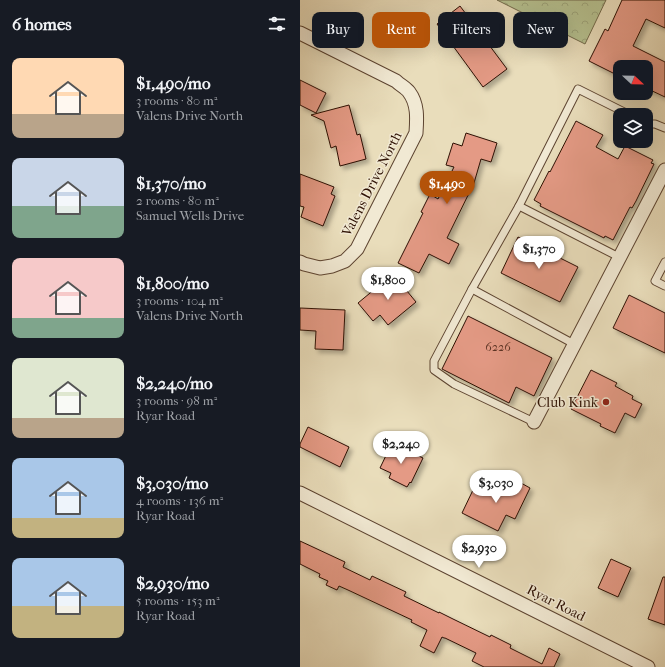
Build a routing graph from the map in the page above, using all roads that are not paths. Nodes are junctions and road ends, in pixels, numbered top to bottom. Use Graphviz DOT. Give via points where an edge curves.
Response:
graph roads {
  1 [pos="300,33"];
  2 [pos="617,108"];
  3 [pos="653,124"];
  4 [pos="665,128"];
  5 [pos="664,172"];
  6 [pos="519,206"];
  7 [pos="620,257"];
  8 [pos="300,262"];
  9 [pos="665,262"];
  10 [pos="665,286"];
  11 [pos="472,289"];
  12 [pos="574,344"];
  13 [pos="534,422"];
  14 [pos="300,493"];
  15 [pos="648,667"];
  1 -- 8 [label="street, Valens Drive North" via="396,81 408,91 415,103 418,117 416,133 357,249 345,261 332,266 320,268"];
  2 -- 6 [label="lane" via="578,88"];
  3 -- 4 [label="lane"];
  5 -- 7 [label="street"];
  6 -- 7 [label="lane"];
  6 -- 11 [label="lane"];
  7 -- 12 [label="street"];
  9 -- 10 [label="lane" via="655,281"];
  11 -- 12 [label="lane"];
  11 -- 13 [label="lane" via="434,361 434,370 454,384"];
  12 -- 13 [label="street"];
  14 -- 15 [label="street, Ryar Road"];
}
